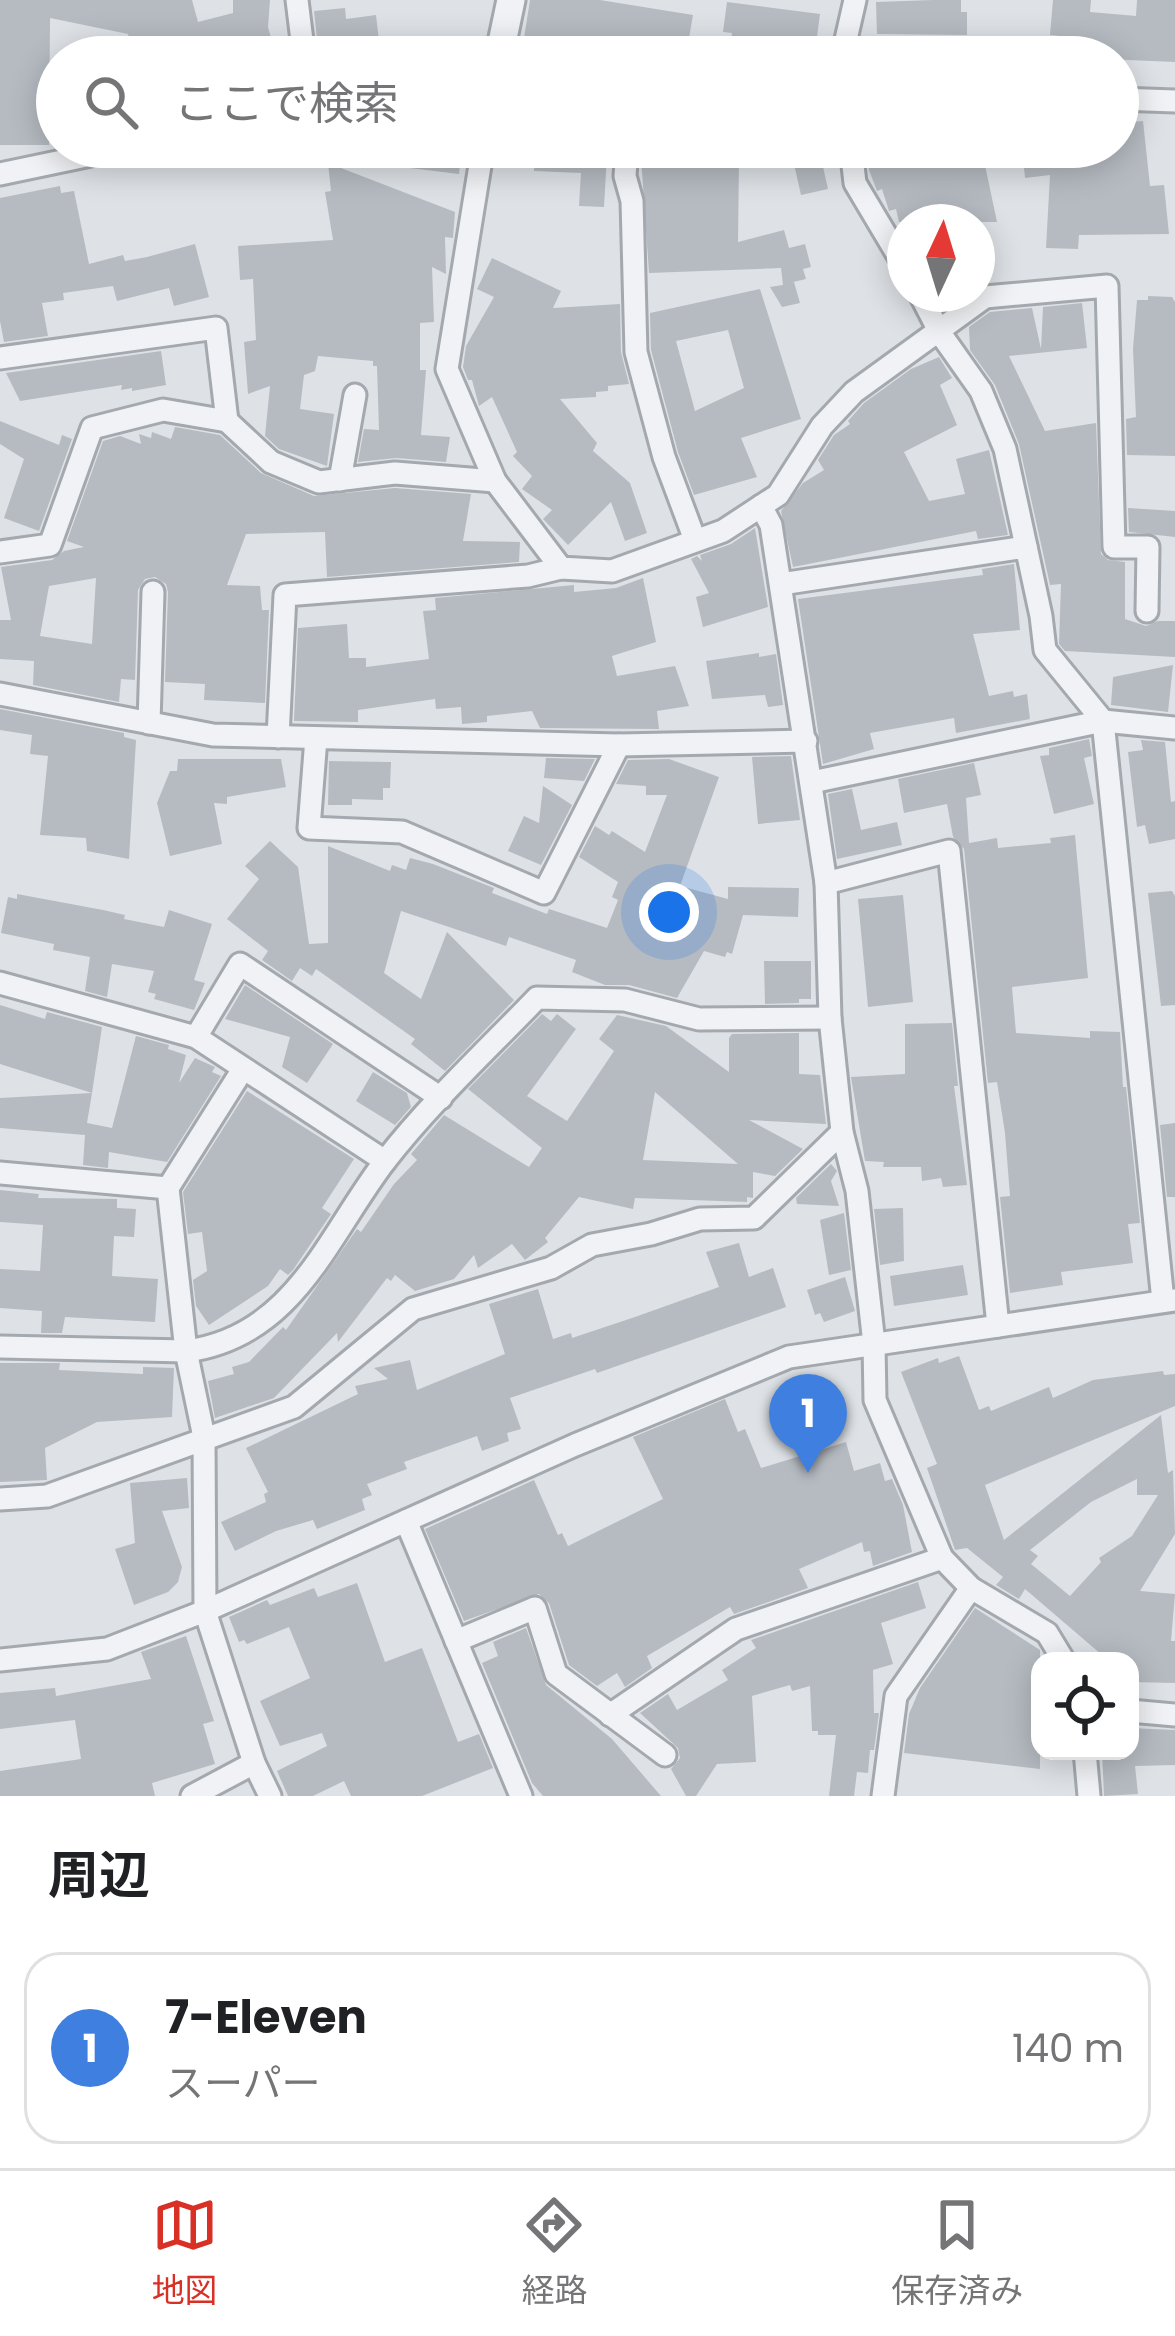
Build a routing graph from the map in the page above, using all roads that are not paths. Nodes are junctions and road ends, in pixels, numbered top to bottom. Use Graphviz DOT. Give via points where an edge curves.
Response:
graph roads {
  1 [pos="297,0"];
  2 [pos="511,0"];
  3 [pos="849,1"];
  4 [pos="301,36"];
  5 [pos="504,36"];
  6 [pos="845,36"];
  7 [pos="1139,100"];
  8 [pos="1175,101"];
  9 [pos="36,166"];
  10 [pos="480,168"];
  11 [pos="626,168"];
  12 [pos="852,168"];
  13 [pos="0,174"];
  14 [pos="887,237"];
  15 [pos="929,312"];
  16 [pos="940,333"];
  17 [pos="0,358"];
  18 [pos="356,395"];
  19 [pos="227,421"];
  20 [pos="340,480"];
  21 [pos="495,481"];
  22 [pos="761,506"];
  23 [pos="695,540"];
  24 [pos="1026,547"];
  25 [pos="0,552"];
  26 [pos="561,568"];
  27 [pos="781,584"];
  28 [pos="153,592"];
  29 [pos="1148,611"];
  30 [pos="0,694"];
  31 [pos="1102,722"];
  32 [pos="149,723"];
  33 [pos="1175,728"];
  34 [pos="278,737"];
  35 [pos="316,738"];
  36 [pos="806,741"];
  37 [pos="619,745"];
  38 [pos="812,782"];
  39 [pos="826,884"];
  40 [pos="0,983"];
  41 [pos="830,1018"];
  42 [pos="196,1037"];
  43 [pos="243,1069"];
  44 [pos="441,1098"];
  45 [pos="842,1132"];
  46 [pos="385,1161"];
  47 [pos="0,1173"];
  48 [pos="168,1188"];
  49 [pos="1169,1301"];
  50 [pos="998,1326"];
  51 [pos="874,1344"];
  52 [pos="0,1347"];
  53 [pos="186,1351"];
  54 [pos="204,1437"];
  55 [pos="0,1499"];
  56 [pos="406,1521"];
  57 [pos="942,1558"];
  58 [pos="971,1588"];
  59 [pos="206,1611"];
  60 [pos="456,1641"];
  61 [pos="1059,1652"];
  62 [pos="0,1660"];
  63 [pos="1139,1712"];
  64 [pos="610,1715"];
  65 [pos="1175,1715"];
  66 [pos="665,1755"];
  67 [pos="1086,1760"];
  68 [pos="254,1762"];
  69 [pos="192,1796"];
  70 [pos="270,1796"];
  71 [pos="520,1796"];
  72 [pos="883,1796"];
  73 [pos="1089,1796"];
  1 -- 4 [label="street"];
  2 -- 5 [label="street"];
  3 -- 6 [label="street"];
  7 -- 8 [label="street"];
  9 -- 13 [label="street"];
  10 -- 21 [label="street" via="447,369"];
  11 -- 23 [label="street" via="636,352"];
  12 -- 14 [label="street"];
  15 -- 16 [label="street"];
  16 -- 22 [label="street" via="854,392 778,495"];
  16 -- 24 [label="street" via="981,391 1005,448"];
  16 -- 29 [label="street" via="985,297 1107,286 1114,547 1148,547"];
  17 -- 19 [label="street" via="216,328"];
  18 -- 20 [label="street"];
  19 -- 20 [label="street" via="271,462 319,482"];
  19 -- 25 [label="street" via="163,410 92,428 50,545"];
  20 -- 21 [label="street" via="395,473"];
  21 -- 26 [label="street"];
  22 -- 23 [label="street"];
  22 -- 27 [label="street"];
  23 -- 26 [label="street" via="612,571"];
  24 -- 27 [label="street"];
  24 -- 31 [label="street" via="1045,650"];
  26 -- 34 [label="street" via="285,595"];
  27 -- 36 [label="street"];
  28 -- 32 [label="street"];
  30 -- 32 [label="street"];
  31 -- 33 [label="street"];
  31 -- 38 [label="street"];
  31 -- 49 [label="street"];
  32 -- 34 [label="street"];
  34 -- 35 [label="street"];
  35 -- 37 [label="street"];
  35 -- 37 [label="street" via="309,828 401,832 544,893"];
  36 -- 37 [label="street"];
  36 -- 38 [label="street"];
  38 -- 39 [label="street"];
  39 -- 41 [label="street"];
  39 -- 50 [label="street" via="949,851"];
  40 -- 42 [label="street"];
  41 -- 44 [label="street" via="699,1019 625,1000 536,998"];
  41 -- 45 [label="street"];
  42 -- 43 [label="street"];
  42 -- 44 [label="street" via="240,964"];
  43 -- 46 [label="street"];
  43 -- 48 [label="street"];
  44 -- 46 [label="street"];
  45 -- 51 [label="street" via="857,1191"];
  45 -- 54 [label="street" via="754,1218 700,1219 592,1245 551,1268 413,1309 294,1407"];
  46 -- 53 [label="street" via="275,1314 214,1348"];
  47 -- 48 [label="street"];
  48 -- 53 [label="street"];
  49 -- 50 [label="street"];
  50 -- 51 [label="street"];
  51 -- 56 [label="street" via="789,1357"];
  51 -- 57 [label="street" via="875,1400"];
  52 -- 53 [label="street"];
  53 -- 54 [label="street"];
  54 -- 55 [label="street" via="47,1496"];
  54 -- 59 [label="street"];
  56 -- 59 [label="street"];
  56 -- 60 [label="street"];
  57 -- 58 [label="street"];
  57 -- 64 [label="street" via="736,1629"];
  58 -- 61 [label="street" via="1047,1633"];
  58 -- 72 [label="street" via="896,1696"];
  59 -- 62 [label="street" via="107,1649"];
  59 -- 68 [label="street"];
  60 -- 64 [label="street" via="535,1608 556,1675"];
  60 -- 71 [label="street"];
  63 -- 65 [label="street"];
  64 -- 66 [label="street"];
  67 -- 73 [label="street"];
  68 -- 69 [label="street"];
  68 -- 70 [label="street"];
}
